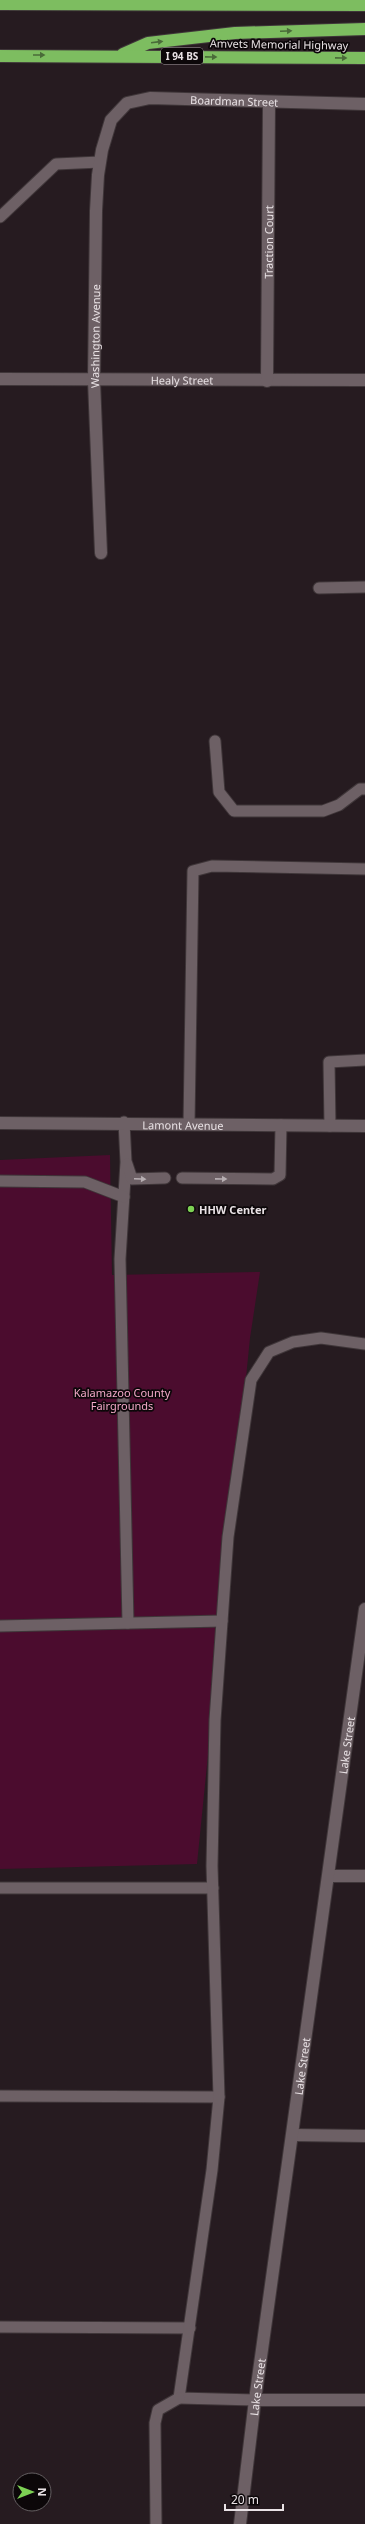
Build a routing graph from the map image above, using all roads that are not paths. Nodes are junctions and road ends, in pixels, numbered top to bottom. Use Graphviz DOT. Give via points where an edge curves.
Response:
graph roads {
  1 [pos="0,4"];
  2 [pos="365,5"];
  3 [pos="365,29"];
  4 [pos="0,56"];
  5 [pos="120,56"];
  6 [pos="365,58"];
  7 [pos="269,103"];
  8 [pos="365,104"];
  9 [pos="111,120"];
  10 [pos="100,162"];
  11 [pos="0,217"];
  12 [pos="0,379"];
  13 [pos="365,380"];
  14 [pos="94,381"];
  15 [pos="267,381"];
  16 [pos="101,553"];
  17 [pos="365,587"];
  18 [pos="319,588"];
  19 [pos="215,741"];
  20 [pos="365,789"];
  21 [pos="365,869"];
  22 [pos="365,1060"];
  23 [pos="124,1122"];
  24 [pos="0,1123"];
  25 [pos="189,1124"];
  26 [pos="281,1125"];
  27 [pos="330,1126"];
  28 [pos="365,1126"];
  29 [pos="126,1162"];
  30 [pos="165,1178"];
  31 [pos="182,1178"];
  32 [pos="0,1181"];
  33 [pos="124,1196"];
  34 [pos="365,1344"];
  35 [pos="365,1611"];
  36 [pos="222,1621"];
  37 [pos="128,1623"];
  38 [pos="0,1626"];
  39 [pos="329,1876"];
  40 [pos="365,1876"];
  41 [pos="0,1888"];
  42 [pos="213,1888"];
  43 [pos="0,2096"];
  44 [pos="218,2097"];
  45 [pos="293,2135"];
  46 [pos="365,2136"];
  47 [pos="0,2327"];
  48 [pos="190,2328"];
  49 [pos="179,2398"];
  50 [pos="255,2400"];
  51 [pos="365,2400"];
  52 [pos="156,2524"];
  53 [pos="240,2524"];
  1 -- 2 [label="highway"];
  5 -- 3 [label="highway, one-way" via="148,43 235,33"];
  4 -- 5 [label="highway, Amvets Memorial Highway / I 94 BS, one-way"];
  5 -- 6 [label="highway, Amvets Memorial Highway / I 94 BS, one-way"];
  7 -- 8 [label="street, Boardman Street"];
  7 -- 9 [label="street, Boardman Street" via="150,98 127,103"];
  7 -- 15 [label="street, Traction Court"];
  9 -- 10 [label="street, Washington Avenue"];
  10 -- 11 [label="lane" via="56,164"];
  10 -- 14 [label="street, Washington Avenue" via="96,210"];
  12 -- 14 [label="street, Healy Street"];
  13 -- 15 [label="street, Healy Street"];
  14 -- 15 [label="street, Healy Street"];
  14 -- 16 [label="street, Washington Avenue"];
  17 -- 18 [label="lane"];
  19 -- 20 [label="lane" via="218,792 234,811 323,811 339,806 360,789"];
  21 -- 25 [label="lane" via="212,866 193,871"];
  22 -- 27 [label="lane" via="329,1062"];
  23 -- 24 [label="street, Lamont Avenue"];
  23 -- 25 [label="street, Lamont Avenue"];
  23 -- 29 [label="lane"];
  25 -- 26 [label="street, Lamont Avenue"];
  26 -- 27 [label="street, Lamont Avenue"];
  31 -- 26 [label="lane, one-way" via="273,1179 280,1175"];
  27 -- 28 [label="street, Lamont Avenue"];
  29 -- 30 [label="lane, one-way" via="132,1179"];
  29 -- 33 [label="lane"];
  32 -- 33 [label="lane" via="85,1182"];
  33 -- 37 [label="lane" via="120,1259"];
  34 -- 36 [label="lane" via="321,1338 293,1342 269,1352 251,1380 228,1537"];
  35 -- 39 [label="street, Lake Street"];
  36 -- 37 [label="lane"];
  36 -- 42 [label="lane" via="215,1720"];
  37 -- 38 [label="lane"];
  39 -- 40 [label="street"];
  39 -- 45 [label="street, Lake Street"];
  41 -- 42 [label="lane"];
  42 -- 44 [label="lane"];
  43 -- 44 [label="lane"];
  44 -- 48 [label="lane" via="212,2170"];
  45 -- 46 [label="street"];
  45 -- 50 [label="street, Lake Street"];
  47 -- 48 [label="lane"];
  48 -- 49 [label="lane"];
  49 -- 50 [label="lane"];
  49 -- 52 [label="lane" via="158,2410 155,2423"];
  50 -- 51 [label="street"];
  50 -- 53 [label="street, Lake Street"];
}
